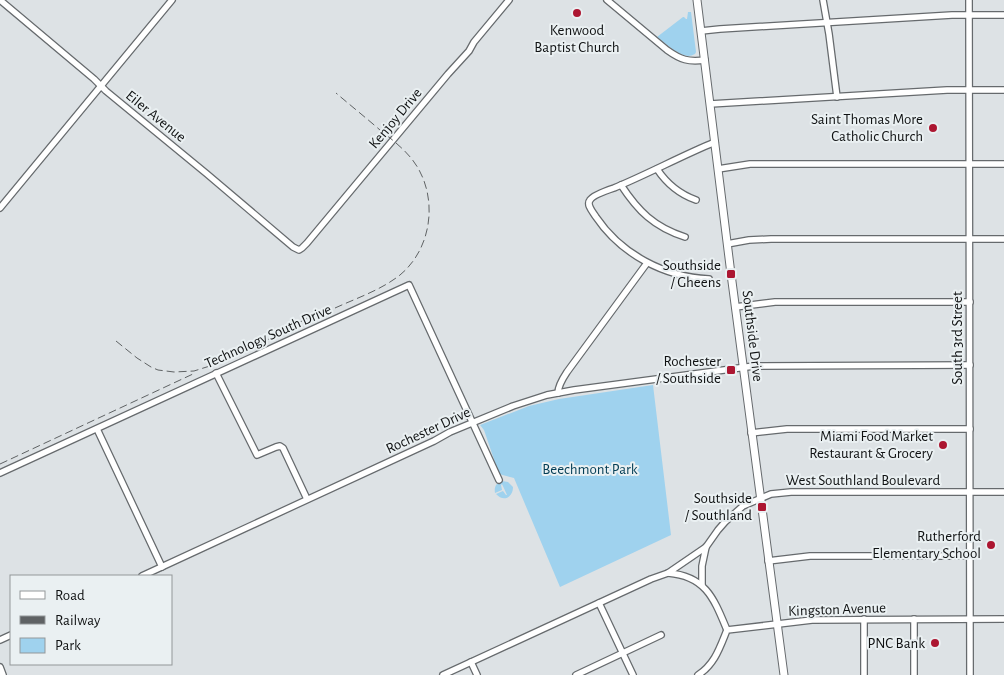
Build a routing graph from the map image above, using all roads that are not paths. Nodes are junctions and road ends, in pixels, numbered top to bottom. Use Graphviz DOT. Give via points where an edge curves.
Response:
graph roads {
  1 [pos="0,0"];
  2 [pos="172,0"];
  3 [pos="509,0"];
  4 [pos="608,0"];
  5 [pos="697,0"];
  6 [pos="823,0"];
  7 [pos="969,0"];
  8 [pos="969,15"];
  9 [pos="1004,15"];
  10 [pos="827,23"];
  11 [pos="701,31"];
  12 [pos="704,60"];
  13 [pos="101,86"];
  14 [pos="970,89"];
  15 [pos="1004,90"];
  16 [pos="837,96"];
  17 [pos="710,104"];
  18 [pos="715,142"];
  19 [pos="970,164"];
  20 [pos="1004,164"];
  21 [pos="656,169"];
  22 [pos="718,169"];
  23 [pos="621,185"];
  24 [pos="696,200"];
  25 [pos="0,208"];
  26 [pos="684,237"];
  27 [pos="970,239"];
  28 [pos="1004,239"];
  29 [pos="728,244"];
  30 [pos="299,250"];
  31 [pos="647,263"];
  32 [pos="709,279"];
  33 [pos="970,302"];
  34 [pos="735,307"];
  35 [pos="970,365"];
  36 [pos="743,368"];
  37 [pos="216,373"];
  38 [pos="558,393"];
  39 [pos="473,423"];
  40 [pos="97,429"];
  41 [pos="970,429"];
  42 [pos="751,433"];
  43 [pos="0,473"];
  44 [pos="499,480"];
  45 [pos="970,492"];
  46 [pos="1004,492"];
  47 [pos="761,498"];
  48 [pos="307,500"];
  49 [pos="706,547"];
  50 [pos="970,556"];
  51 [pos="768,561"];
  52 [pos="162,567"];
  53 [pos="668,573"];
  54 [pos="144,575"];
  55 [pos="702,585"];
  56 [pos="599,603"];
  57 [pos="864,619"];
  58 [pos="914,619"];
  59 [pos="1004,619"];
  60 [pos="970,620"];
  61 [pos="776,624"];
  62 [pos="727,630"];
  63 [pos="661,635"];
  64 [pos="622,653"];
  65 [pos="471,662"];
  66 [pos="0,667"];
  67 [pos="3,675"];
  68 [pos="443,675"];
  69 [pos="477,675"];
  70 [pos="576,675"];
  71 [pos="633,675"];
  72 [pos="698,675"];
  73 [pos="784,675"];
  74 [pos="864,675"];
  75 [pos="914,675"];
  76 [pos="970,675"];
  1 -- 13 [label="street, Eiler Avenue"];
  2 -- 13 [label="street"];
  3 -- 30 [label="street, Kenjoy Drive"];
  4 -- 12 [label="street" via="677,57 694,62"];
  5 -- 11 [label="main road, Southside Drive"];
  6 -- 10 [label="street"];
  7 -- 8 [label="street, South 3rd Street"];
  8 -- 9 [label="street"];
  8 -- 10 [label="street"];
  8 -- 14 [label="street, South 3rd Street"];
  10 -- 11 [label="street"];
  10 -- 16 [label="street"];
  11 -- 12 [label="main road, Southside Drive"];
  12 -- 17 [label="main road, Southside Drive"];
  13 -- 25 [label="street"];
  13 -- 30 [label="street, Eiler Avenue"];
  14 -- 15 [label="street"];
  14 -- 16 [label="street"];
  14 -- 19 [label="street, South 3rd Street"];
  16 -- 17 [label="street"];
  17 -- 18 [label="main road, Southside Drive"];
  18 -- 21 [label="street"];
  18 -- 22 [label="main road, Southside Drive"];
  19 -- 20 [label="street"];
  19 -- 22 [label="street" via="750,164"];
  19 -- 27 [label="street, South 3rd Street"];
  21 -- 23 [label="street"];
  21 -- 24 [label="street" via="676,191"];
  22 -- 29 [label="main road, Southside Drive"];
  23 -- 26 [label="street" via="642,212 674,234"];
  23 -- 31 [label="street" via="590,199 589,205 608,233"];
  27 -- 28 [label="street"];
  27 -- 29 [label="street" via="771,238"];
  27 -- 33 [label="street, South 3rd Street"];
  29 -- 34 [label="main road, Southside Drive"];
  31 -- 32 [label="street" via="685,276"];
  31 -- 38 [label="street" via="567,372"];
  33 -- 34 [label="street" via="775,302"];
  33 -- 35 [label="street, South 3rd Street"];
  34 -- 36 [label="main road, Southside Drive"];
  35 -- 36 [label="street, Rochester Drive"];
  35 -- 41 [label="street, South 3rd Street"];
  36 -- 38 [label="street, Rochester Drive"];
  36 -- 42 [label="main road, Southside Drive"];
  37 -- 39 [label="street, Technology South Drive" via="409,285"];
  37 -- 40 [label="street, Technology South Drive"];
  37 -- 48 [label="street" via="256,455 276,447 283,448"];
  38 -- 39 [label="street, Rochester Drive" via="512,406"];
  39 -- 44 [label="street"];
  39 -- 48 [label="street, Rochester Drive"];
  40 -- 43 [label="street, Technology South Drive"];
  40 -- 52 [label="street"];
  41 -- 42 [label="street" via="786,429"];
  41 -- 45 [label="street, South 3rd Street"];
  42 -- 47 [label="main road, Southside Drive"];
  45 -- 46 [label="street, West Southland Boulevard"];
  45 -- 47 [label="street, West Southland Boulevard" via="791,492"];
  45 -- 50 [label="street, South 3rd Street"];
  47 -- 49 [label="street, West Southland Boulevard" via="734,513"];
  47 -- 51 [label="main road, Southside Drive"];
  48 -- 52 [label="street, Rochester Drive"];
  49 -- 53 [label="street, West Southland Boulevard"];
  49 -- 55 [label="street"];
  50 -- 51 [label="street" via="810,556"];
  50 -- 60 [label="street, South 3rd Street"];
  51 -- 61 [label="main road, Southside Drive"];
  52 -- 54 [label="street, Rochester Drive"];
  53 -- 55 [label="street"];
  53 -- 56 [label="street, West Southland Boulevard"];
  55 -- 62 [label="street" via="718,608"];
  56 -- 64 [label="street"];
  56 -- 65 [label="street, West Southland Boulevard"];
  57 -- 58 [label="street, Kingston Avenue"];
  57 -- 61 [label="street, Kingston Avenue"];
  57 -- 74 [label="street"];
  58 -- 60 [label="street, Kingston Avenue"];
  58 -- 75 [label="street"];
  59 -- 60 [label="street, Kingston Avenue"];
  60 -- 76 [label="street, South 3rd Street"];
  61 -- 62 [label="street, Kingston Avenue"];
  61 -- 73 [label="main road, Southside Drive"];
  62 -- 72 [label="street" via="716,657"];
  63 -- 64 [label="street"];
  64 -- 70 [label="street"];
  64 -- 71 [label="street"];
  65 -- 68 [label="street, West Southland Boulevard"];
  65 -- 69 [label="street"];
  66 -- 67 [label="street"];
}
